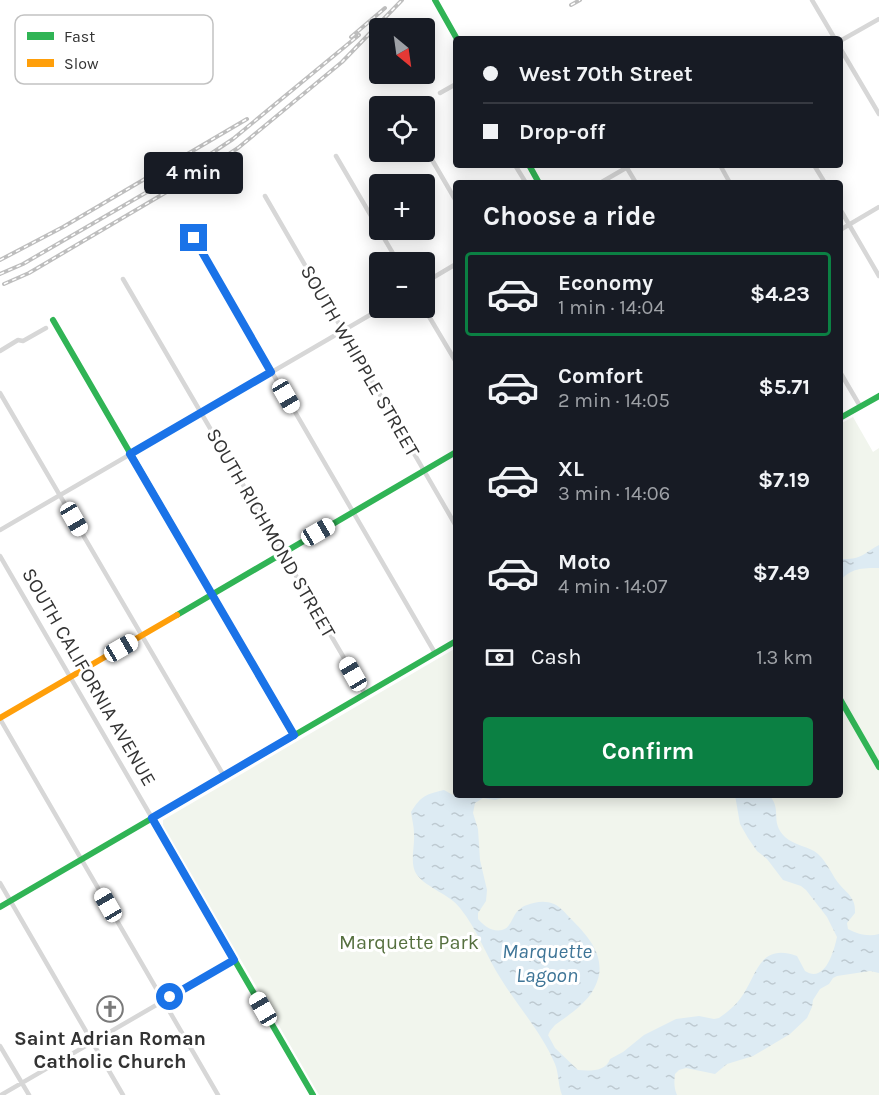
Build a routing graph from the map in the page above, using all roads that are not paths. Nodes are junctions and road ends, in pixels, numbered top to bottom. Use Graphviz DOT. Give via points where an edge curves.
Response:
graph roads {
  1 [pos="435,0"];
  2 [pos="812,0"];
  3 [pos="879,19"];
  4 [pos="455,36"];
  5 [pos="833,36"];
  6 [pos="843,40"];
  7 [pos="843,53"];
  8 [pos="453,86"];
  9 [pos="440,93"];
  10 [pos="879,113"];
  11 [pos="336,156"];
  12 [pos="433,162"];
  13 [pos="626,168"];
  14 [pos="605,180"];
  15 [pos="265,196"];
  16 [pos="453,196"];
  17 [pos="879,207"];
  18 [pos="843,214"];
  19 [pos="849,225"];
  20 [pos="843,228"];
  21 [pos="194,238"];
  22 [pos="392,252"];
  23 [pos="453,266"];
  24 [pos="435,276"];
  25 [pos="879,276"];
  26 [pos="123,279"];
  27 [pos="369,315"];
  28 [pos="430,318"];
  29 [pos="53,320"];
  30 [pos="46,328"];
  31 [pos="342,330"];
  32 [pos="0,351"];
  33 [pos="453,357"];
  34 [pos="271,372"];
  35 [pos="843,377"];
  36 [pos="0,393"];
  37 [pos="879,396"];
  38 [pos="860,406"];
  39 [pos="201,413"];
  40 [pos="843,416"];
  41 [pos="130,454"];
  42 [pos="453,454"];
  43 [pos="424,471"];
  44 [pos="60,495"];
  45 [pos="353,512"];
  46 [pos="453,521"];
  47 [pos="0,530"];
  48 [pos="283,553"];
  49 [pos="0,556"];
  50 [pos="212,594"];
  51 [pos="141,636"];
  52 [pos="453,643"];
  53 [pos="435,653"];
  54 [pos="70,677"];
  55 [pos="365,694"];
  56 [pos="843,704"];
  57 [pos="0,718"];
  58 [pos="294,735"];
  59 [pos="879,767"];
  60 [pos="224,776"];
  61 [pos="152,818"];
  62 [pos="82,859"];
  63 [pos="0,883"];
  64 [pos="10,901"];
  65 [pos="0,907"];
  66 [pos="234,960"];
  67 [pos="164,1001"];
  68 [pos="92,1042"];
  69 [pos="0,1046"];
  70 [pos="22,1083"];
  71 [pos="1,1095"];
  72 [pos="28,1095"];
  73 [pos="123,1095"];
  74 [pos="218,1095"];
  75 [pos="313,1095"];
  1 -- 4 [label="street"];
  2 -- 5 [label="street"];
  3 -- 6 [label="street"];
  7 -- 10 [label="street"];
  8 -- 9 [label="street"];
  11 -- 22 [label="street"];
  12 -- 16 [label="street"];
  13 -- 14 [label="street"];
  15 -- 31 [label="street, SOUTH WHIPPLE STREET"];
  17 -- 19 [label="street"];
  18 -- 19 [label="street"];
  19 -- 20 [label="street"];
  19 -- 25 [label="street"];
  21 -- 34 [label="street"];
  23 -- 24 [label="street"];
  26 -- 39 [label="street, SOUTH RICHMOND STREET"];
  27 -- 31 [label="street"];
  28 -- 33 [label="street"];
  29 -- 41 [label="street"];
  30 -- 32 [label="street"];
  31 -- 34 [label="street"];
  31 -- 43 [label="street, SOUTH WHIPPLE STREET"];
  34 -- 39 [label="street"];
  34 -- 45 [label="street"];
  35 -- 38 [label="street"];
  36 -- 44 [label="street"];
  37 -- 38 [label="street"];
  38 -- 40 [label="street"];
  39 -- 41 [label="street"];
  39 -- 48 [label="street, SOUTH RICHMOND STREET"];
  41 -- 44 [label="street"];
  41 -- 50 [label="street"];
  42 -- 43 [label="street"];
  43 -- 45 [label="street"];
  43 -- 46 [label="street, SOUTH WHIPPLE STREET"];
  44 -- 47 [label="street"];
  44 -- 51 [label="street"];
  45 -- 48 [label="street"];
  45 -- 53 [label="street"];
  48 -- 50 [label="street"];
  48 -- 55 [label="street, SOUTH RICHMOND STREET"];
  49 -- 54 [label="street, SOUTH CALIFORNIA AVENUE"];
  50 -- 51 [label="street"];
  50 -- 58 [label="street"];
  51 -- 54 [label="street"];
  51 -- 60 [label="street"];
  52 -- 53 [label="street"];
  53 -- 55 [label="street"];
  54 -- 57 [label="street"];
  54 -- 61 [label="street, SOUTH CALIFORNIA AVENUE"];
  55 -- 58 [label="street"];
  56 -- 59 [label="street"];
  57 -- 62 [label="street"];
  58 -- 60 [label="street"];
  60 -- 61 [label="street"];
  61 -- 62 [label="street"];
  61 -- 66 [label="street, SOUTH CALIFORNIA AVENUE"];
  62 -- 64 [label="street"];
  62 -- 67 [label="street"];
  63 -- 64 [label="street"];
  64 -- 65 [label="street"];
  64 -- 68 [label="street"];
  66 -- 67 [label="street"];
  66 -- 75 [label="street, SOUTH CALIFORNIA AVENUE"];
  67 -- 68 [label="street"];
  67 -- 74 [label="street"];
  68 -- 70 [label="street"];
  68 -- 73 [label="street"];
  69 -- 70 [label="street"];
  70 -- 71 [label="street"];
  70 -- 72 [label="street"];
}
